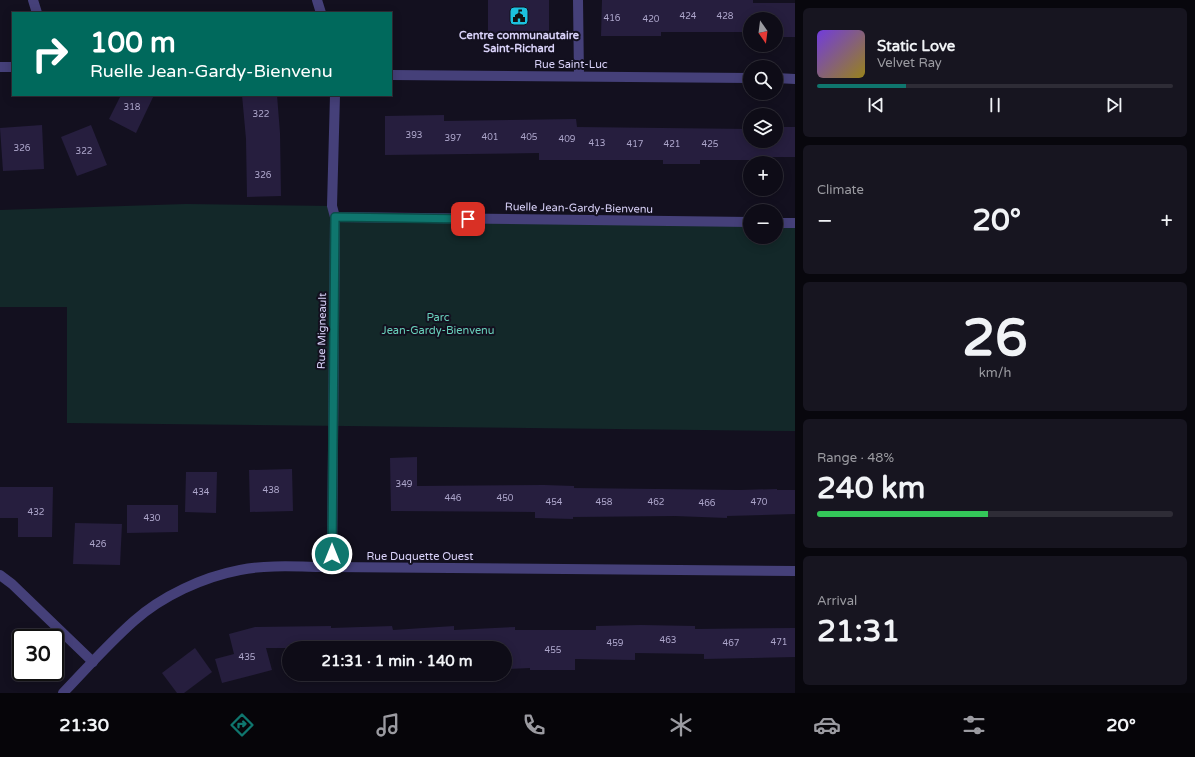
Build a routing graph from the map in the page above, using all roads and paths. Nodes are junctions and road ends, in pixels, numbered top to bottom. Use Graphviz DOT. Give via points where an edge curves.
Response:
graph roads {
  1 [pos="33,0"];
  2 [pos="316,0"];
  3 [pos="578,0"];
  4 [pos="37,12"];
  5 [pos="321,12"];
  6 [pos="0,67"];
  7 [pos="12,67"];
  8 [pos="392,75"];
  9 [pos="579,76"];
  10 [pos="743,78"];
  11 [pos="783,78"];
  12 [pos="795,79"];
  13 [pos="335,96"];
  14 [pos="335,217"];
  15 [pos="743,222"];
  16 [pos="783,223"];
  17 [pos="795,223"];
  18 [pos="332,567"];
  19 [pos="795,571"];
  20 [pos="0,575"];
  21 [pos="93,662"];
  22 [pos="63,693"];
  1 -- 4 [label="street"];
  2 -- 5 [label="street"];
  3 -- 9 [label="street"];
  6 -- 7 [label="street"];
  8 -- 9 [label="street, Rue Saint-Luc"];
  9 -- 10 [label="street, Rue Saint-Luc"];
  11 -- 12 [label="street"];
  13 -- 14 [label="street, Rue Migneault" via="332,206"];
  14 -- 15 [label="street, Ruelle Jean-Gardy-Bienvenu"];
  14 -- 18 [label="street, Rue Migneault"];
  16 -- 17 [label="street"];
  18 -- 19 [label="street, Rue Duquette Ouest"];
  18 -- 21 [label="street, Rue Duquette Ouest" via="247,569 185,588 134,620"];
  20 -- 21 [label="street"];
  21 -- 22 [label="street, Rue Duquette Ouest"];
}
